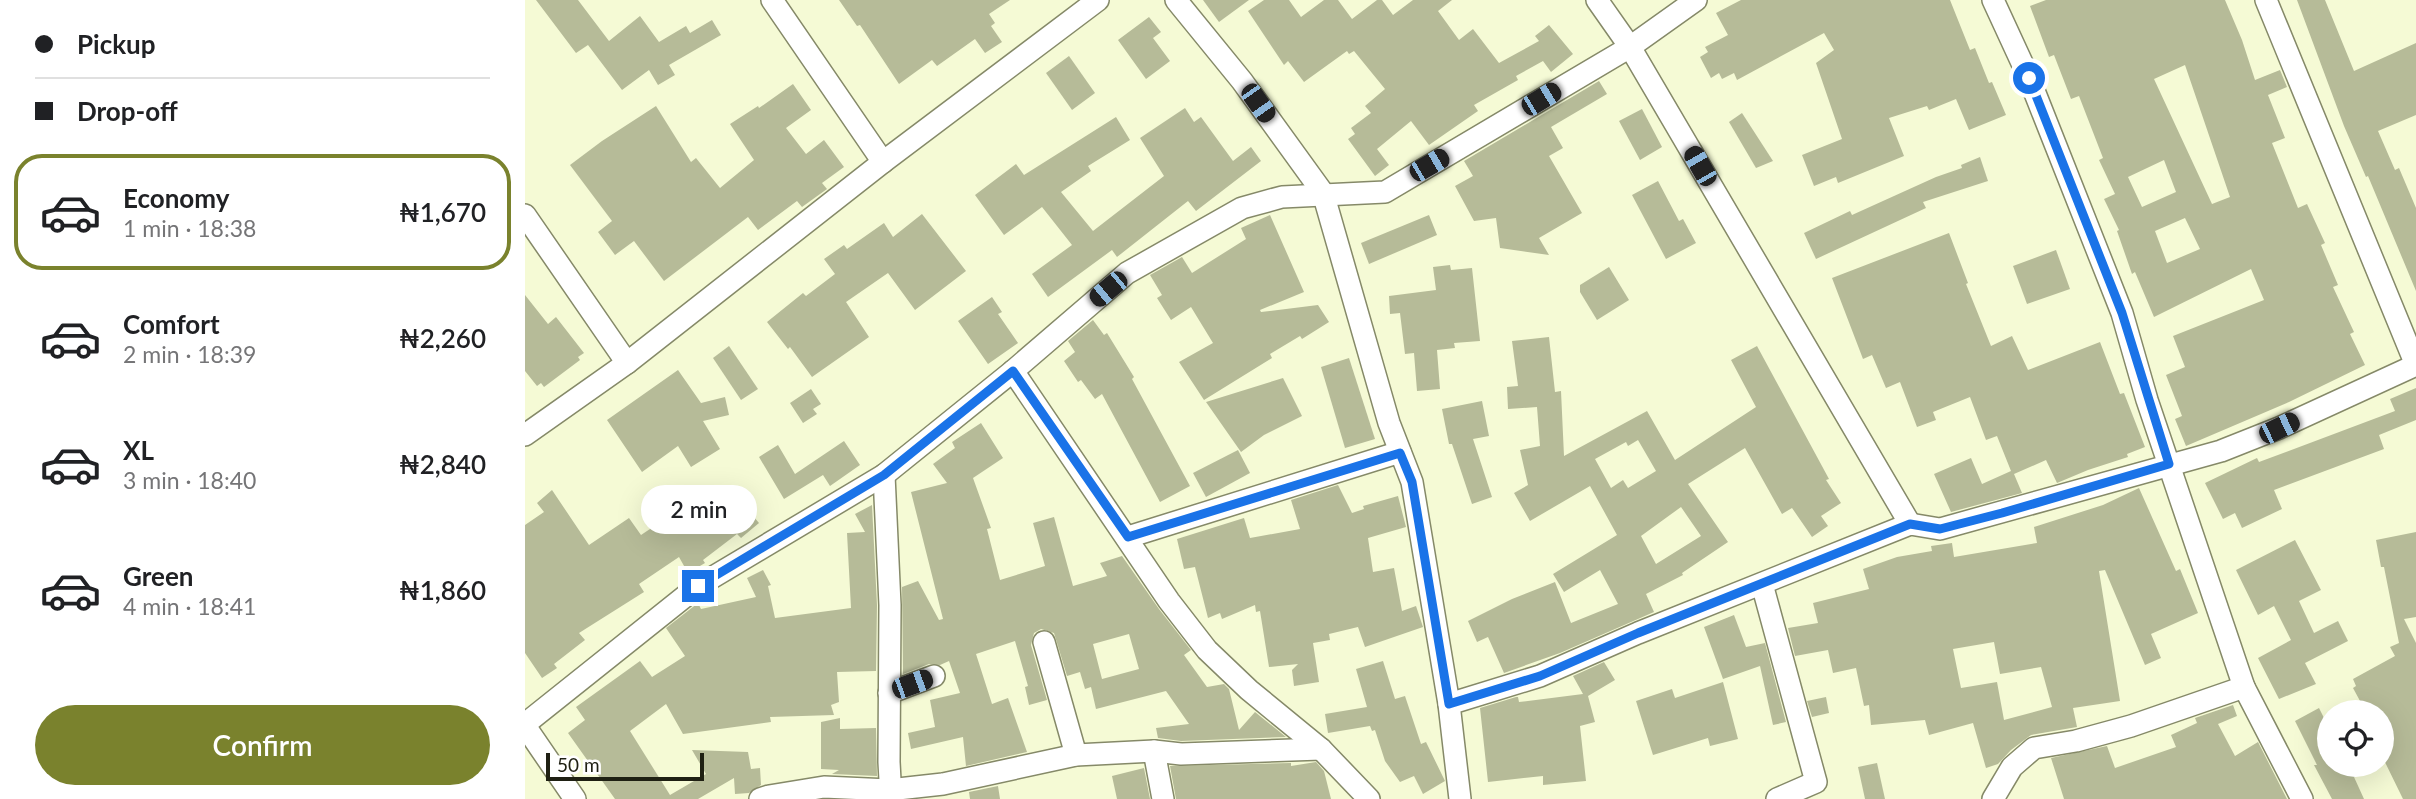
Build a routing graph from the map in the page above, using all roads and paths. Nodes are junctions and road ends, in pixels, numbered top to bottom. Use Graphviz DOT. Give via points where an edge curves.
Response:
graph roads {
  1 [pos="772,0"];
  2 [pos="1098,0"];
  3 [pos="1176,0"];
  4 [pos="1597,0"];
  5 [pos="1696,0"];
  6 [pos="1993,0"];
  7 [pos="2266,0"];
  8 [pos="1630,47"];
  9 [pos="883,162"];
  10 [pos="1323,193"];
  11 [pos="525,215"];
  12 [pos="627,363"];
  13 [pos="2416,365"];
  14 [pos="1013,371"];
  15 [pos="525,435"];
  16 [pos="1400,453"];
  17 [pos="2169,464"];
  18 [pos="884,475"];
  19 [pos="1910,524"];
  20 [pos="1128,537"];
  21 [pos="1762,584"];
  22 [pos="1044,642"];
  23 [pos="934,676"];
  24 [pos="2244,687"];
  25 [pos="889,693"];
  26 [pos="1449,704"];
  27 [pos="525,725"];
  28 [pos="1321,749"];
  29 [pos="1154,751"];
  30 [pos="1076,755"];
  31 [pos="2005,778"];
  32 [pos="890,794"];
  33 [pos="575,799"];
  34 [pos="760,799"];
  35 [pos="1163,799"];
  36 [pos="1369,799"];
  37 [pos="1460,799"];
  38 [pos="1777,799"];
  39 [pos="1993,799"];
  40 [pos="2016,799"];
  41 [pos="2302,799"];
  1 -- 9 [label="street"];
  2 -- 9 [label="street"];
  3 -- 10 [label="street" via="1242,80"];
  4 -- 8 [label="street"];
  5 -- 8 [label="street"];
  6 -- 17 [label="street" via="2029,78 2122,313"];
  7 -- 13 [label="street"];
  8 -- 10 [label="street" via="1385,191"];
  8 -- 19 [label="street"];
  9 -- 12 [label="street"];
  10 -- 14 [label="street" via="1282,197 1242,208 1180,242 1127,273"];
  10 -- 16 [label="street"];
  11 -- 12 [label="street"];
  12 -- 15 [label="street"];
  13 -- 17 [label="street" via="2279,428 2221,451"];
  14 -- 18 [label="street"];
  14 -- 20 [label="street"];
  16 -- 20 [label="street"];
  16 -- 26 [label="street" via="1412,482"];
  17 -- 19 [label="street" via="1940,529"];
  17 -- 24 [label="street"];
  18 -- 25 [label="street"];
  18 -- 27 [label="street" via="698,586"];
  19 -- 21 [label="street"];
  20 -- 28 [label="street" via="1207,650"];
  21 -- 26 [label="street" via="1540,676"];
  21 -- 38 [label="street" via="1816,782"];
  22 -- 30 [label="street"];
  23 -- 25 [label="street"];
  24 -- 31 [label="street" via="2131,726 2034,748"];
  24 -- 41 [label="street"];
  25 -- 32 [label="street"];
  26 -- 37 [label="street"];
  27 -- 33 [label="street"];
  28 -- 29 [label="street"];
  28 -- 36 [label="street"];
  29 -- 30 [label="street"];
  29 -- 35 [label="street"];
  30 -- 32 [label="street"];
  31 -- 39 [label="street"];
  31 -- 40 [label="street"];
  32 -- 34 [label="street" via="824,787"];
}
